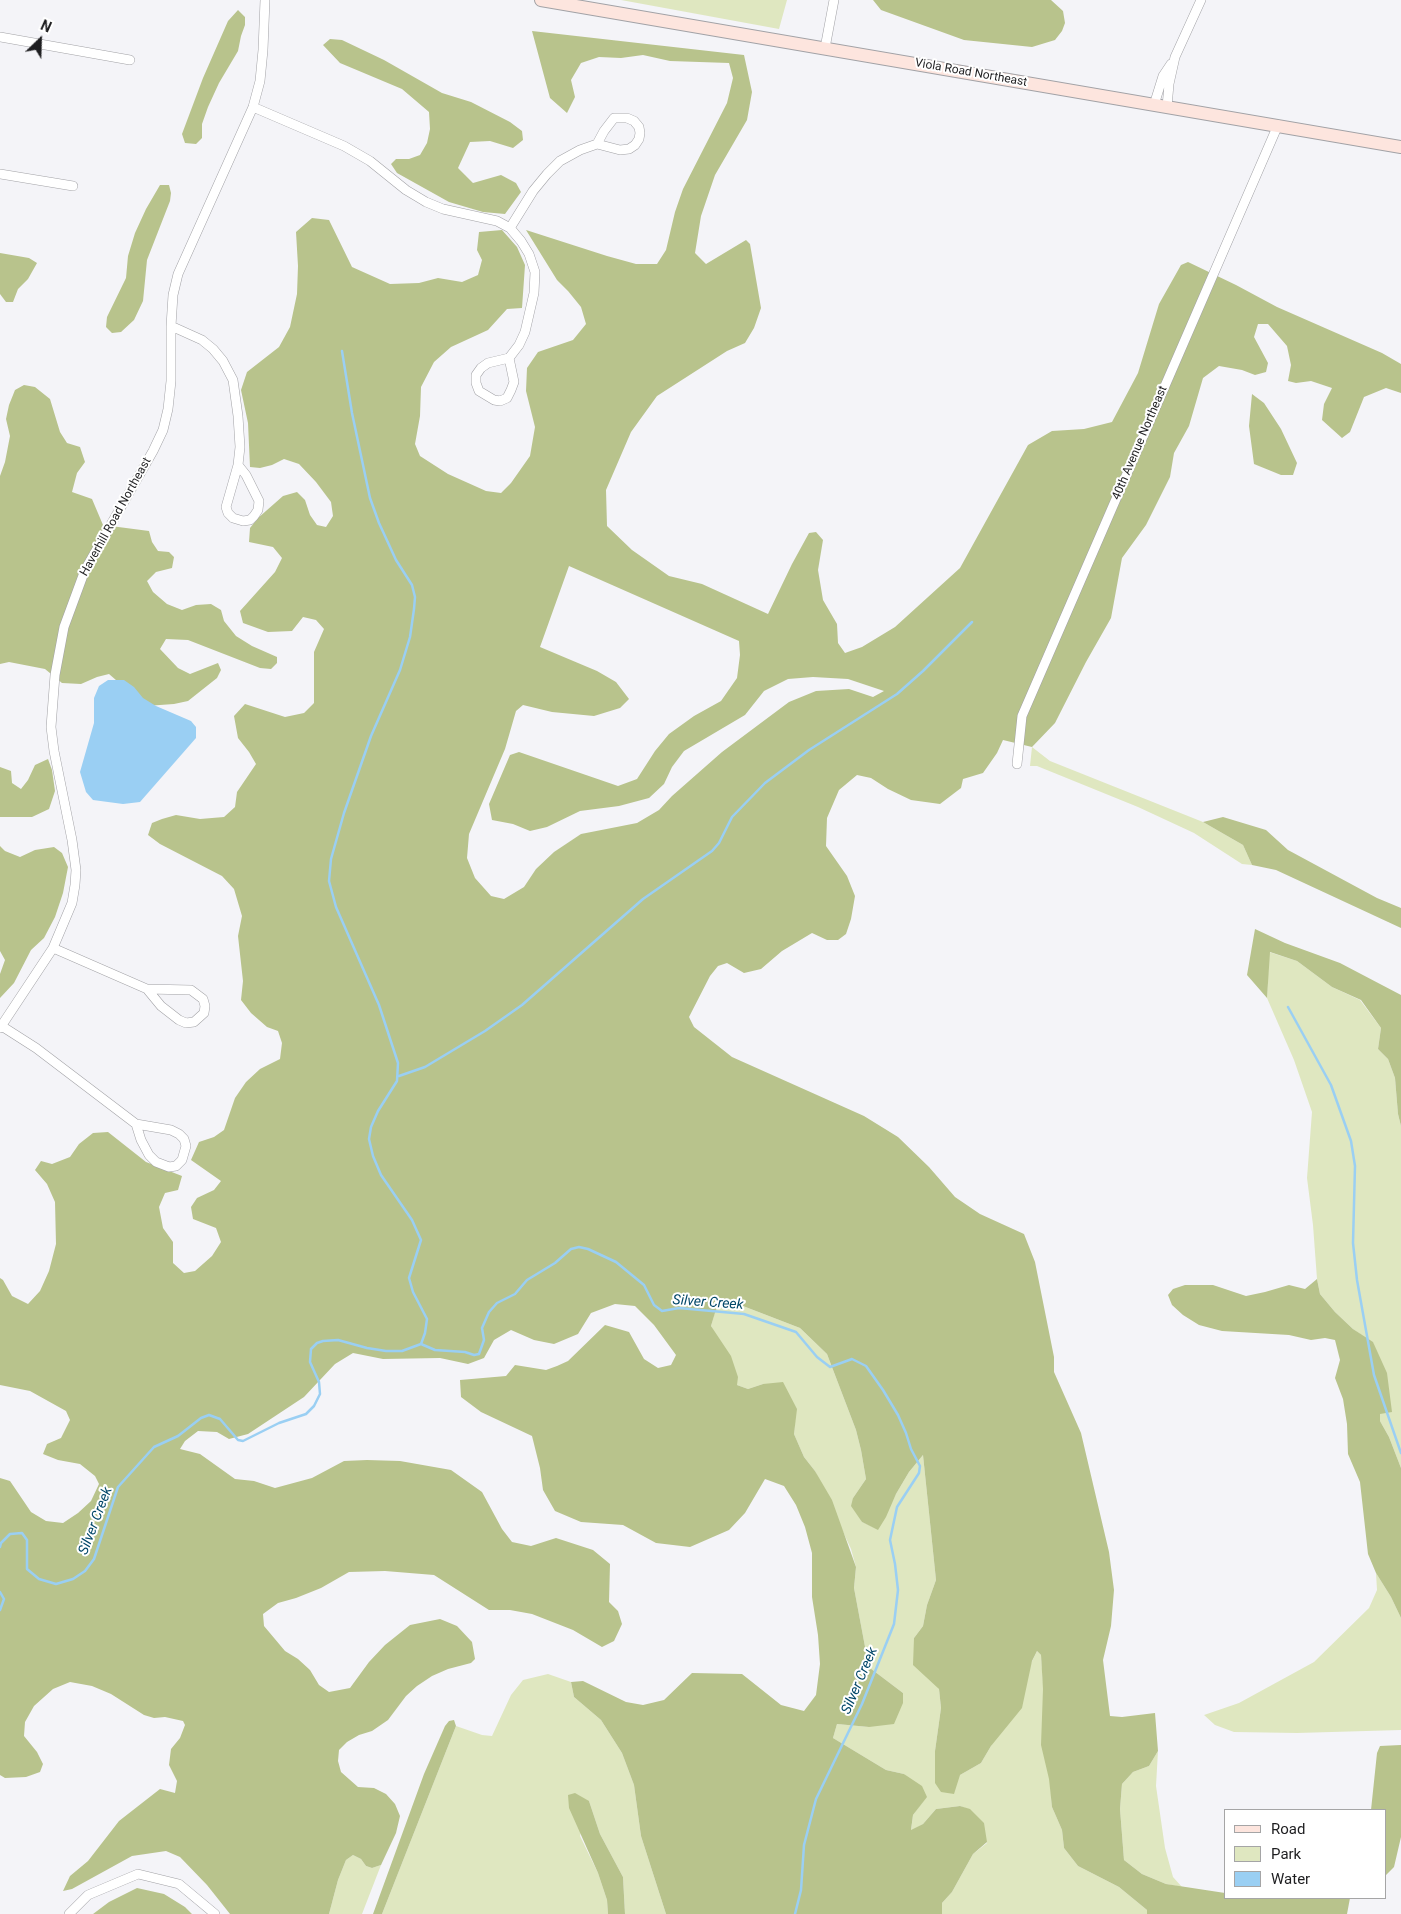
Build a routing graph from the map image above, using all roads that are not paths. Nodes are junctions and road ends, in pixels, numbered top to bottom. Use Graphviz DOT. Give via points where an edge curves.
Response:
graph roads {
  1 [pos="265,0"];
  2 [pos="541,0"];
  3 [pos="834,0"];
  4 [pos="1201,0"];
  5 [pos="0,37"];
  6 [pos="825,48"];
  7 [pos="130,60"];
  8 [pos="1160,106"];
  9 [pos="253,107"];
  10 [pos="1278,125"];
  11 [pos="597,144"];
  12 [pos="1401,148"];
  13 [pos="0,174"];
  14 [pos="73,186"];
  15 [pos="510,228"];
  16 [pos="171,326"];
  17 [pos="509,358"];
  18 [pos="238,465"];
  19 [pos="1017,764"];
  20 [pos="53,948"];
  21 [pos="147,989"];
  22 [pos="1,1027"];
  23 [pos="136,1124"];
  24 [pos="69,1914"];
  25 [pos="215,1914"];
  1 -- 9 [label="street, Haverhill Road Northeast" via="260,81"];
  2 -- 6 [label="main road, Viola Road Northeast"];
  3 -- 6 [label="street"];
  4 -- 8 [label="street" via="1163,76"];
  5 -- 7 [label="street"];
  6 -- 8 [label="main road, Viola Road Northeast"];
  8 -- 10 [label="main road, Viola Road Northeast"];
  9 -- 15 [label="street" via="370,160 426,202 497,221"];
  9 -- 16 [label="street, Haverhill Road Northeast" via="178,274"];
  10 -- 12 [label="main road, Viola Road Northeast"];
  10 -- 19 [label="street, 40th Avenue Northeast" via="1022,716"];
  11 -- 11 [label="street" via="629,149 635,145 640,133 634,121 614,118"];
  11 -- 15 [label="street" via="560,161 534,191"];
  13 -- 14 [label="street"];
  15 -- 17 [label="street" via="529,254 535,272 525,332"];
  16 -- 18 [label="street" via="214,349 233,380 240,447"];
  16 -- 20 [label="street, Haverhill Road Northeast" via="171,381 163,430 85,570 69,609 59,646 51,727 76,870 72,903"];
  17 -- 17 [label="street" via="488,362 481,368 476,375 479,391 494,400 507,398 514,382"];
  18 -- 18 [label="street" via="226,507 233,518 250,520 258,510 259,502"];
  20 -- 21 [label="street"];
  20 -- 22 [label="street, Haverhill Road Northeast"];
  21 -- 21 [label="street" via="161,1006 186,1023 194,1022 204,1013 203,999 191,990"];
  22 -- 23 [label="street" via="36,1048"];
  23 -- 23 [label="street" via="149,1155 156,1162 176,1166 185,1152 184,1139 172,1130"];
  24 -- 25 [label="street" via="88,1896 138,1874 179,1884"];
}
